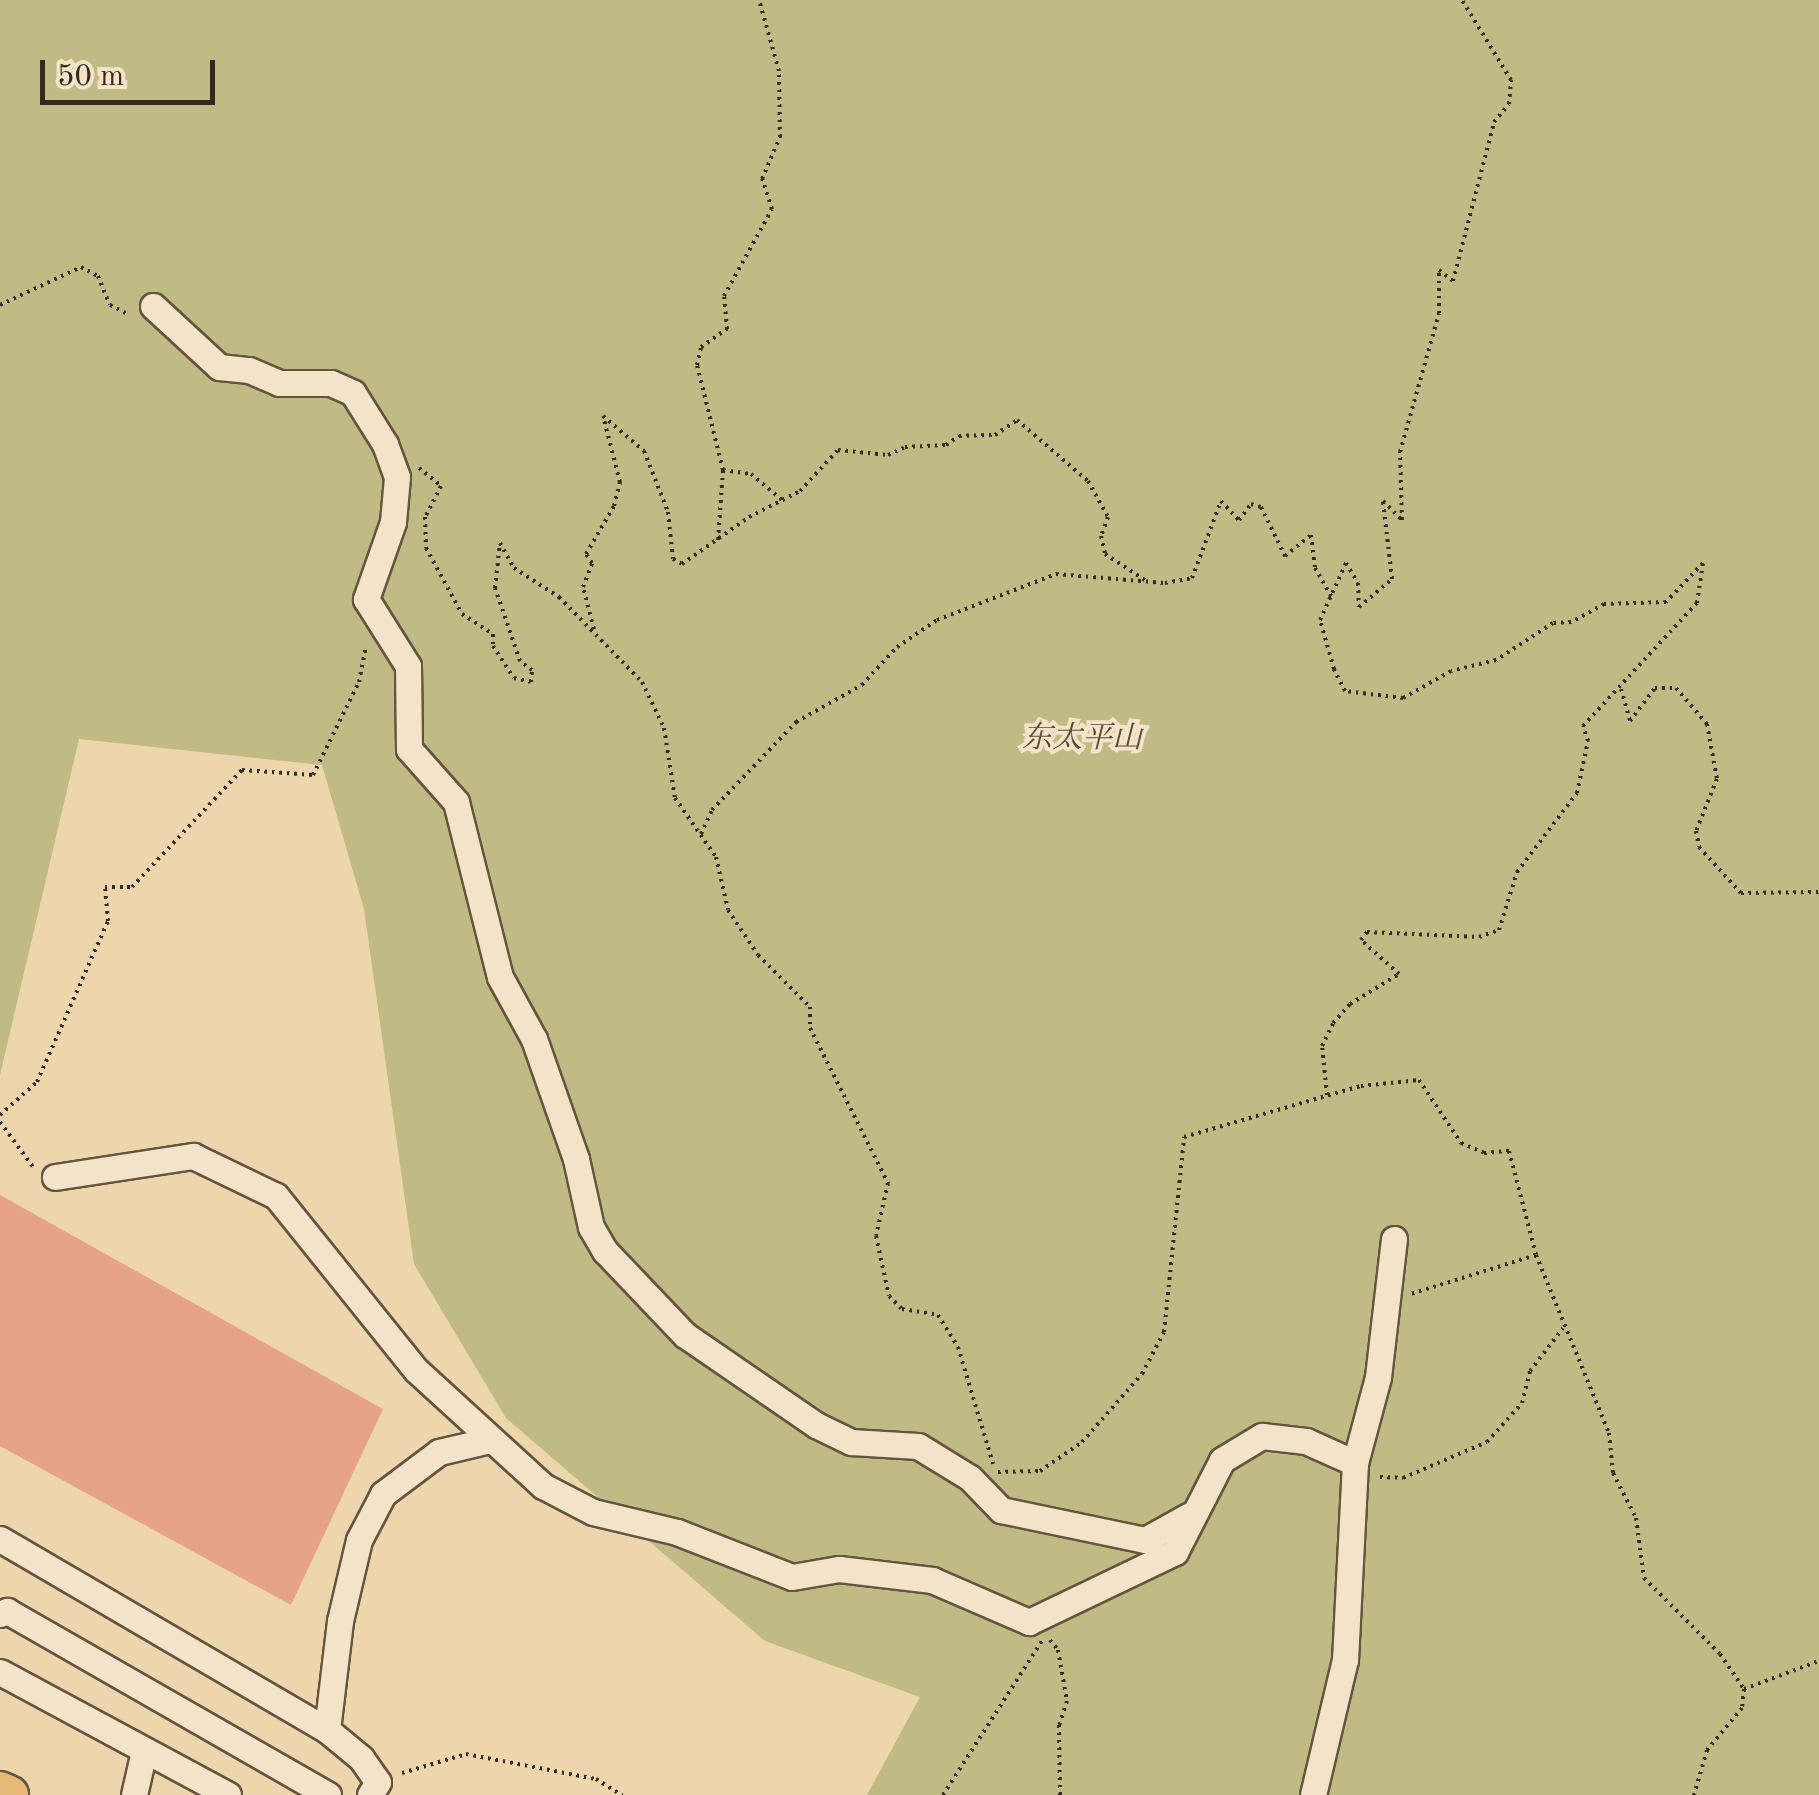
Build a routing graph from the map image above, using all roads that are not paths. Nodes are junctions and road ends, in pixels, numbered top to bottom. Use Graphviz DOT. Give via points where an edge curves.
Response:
graph roads {
  1 [pos="153,306"];
  2 [pos="55,1177"];
  3 [pos="1394,1239"];
  4 [pos="490,1440"];
  5 [pos="1355,1463"];
  6 [pos="1190,1515"];
  7 [pos="0,1539"];
  8 [pos="0,1614"];
  9 [pos="0,1672"];
  10 [pos="327,1730"];
  11 [pos="144,1751"];
  12 [pos="372,1791"];
  13 [pos="0,1792"];
  14 [pos="9,1795"];
  15 [pos="134,1795"];
  16 [pos="228,1795"];
  17 [pos="328,1795"];
  18 [pos="1313,1795"];
  1 -- 6 [label="street" via="219,368 249,370 279,383 330,383 353,393 393,466 393,522 366,599 408,666 409,749 456,802 500,977 534,1039 576,1159 591,1226 606,1251 685,1335 816,1425 851,1442 918,1446 1001,1510 1145,1540"];
  2 -- 4 [label="street" via="193,1156 276,1196 416,1370"];
  3 -- 5 [label="street" via="1378,1377"];
  4 -- 6 [label="street" via="543,1486 593,1512 677,1532 792,1577 838,1569 932,1580 1029,1622 1175,1552"];
  4 -- 10 [label="street" via="439,1452 383,1494 351,1573"];
  5 -- 6 [label="street" via="1306,1441 1262,1436 1222,1460"];
  5 -- 18 [label="street" via="1345,1660"];
  7 -- 10 [label="street"];
  8 -- 17 [label="street" via="8,1610"];
  9 -- 11 [label="street"];
  10 -- 12 [label="street" via="362,1758 378,1782"];
  11 -- 15 [label="street"];
  11 -- 16 [label="street"];
  13 -- 14 [label="highway"];
}
